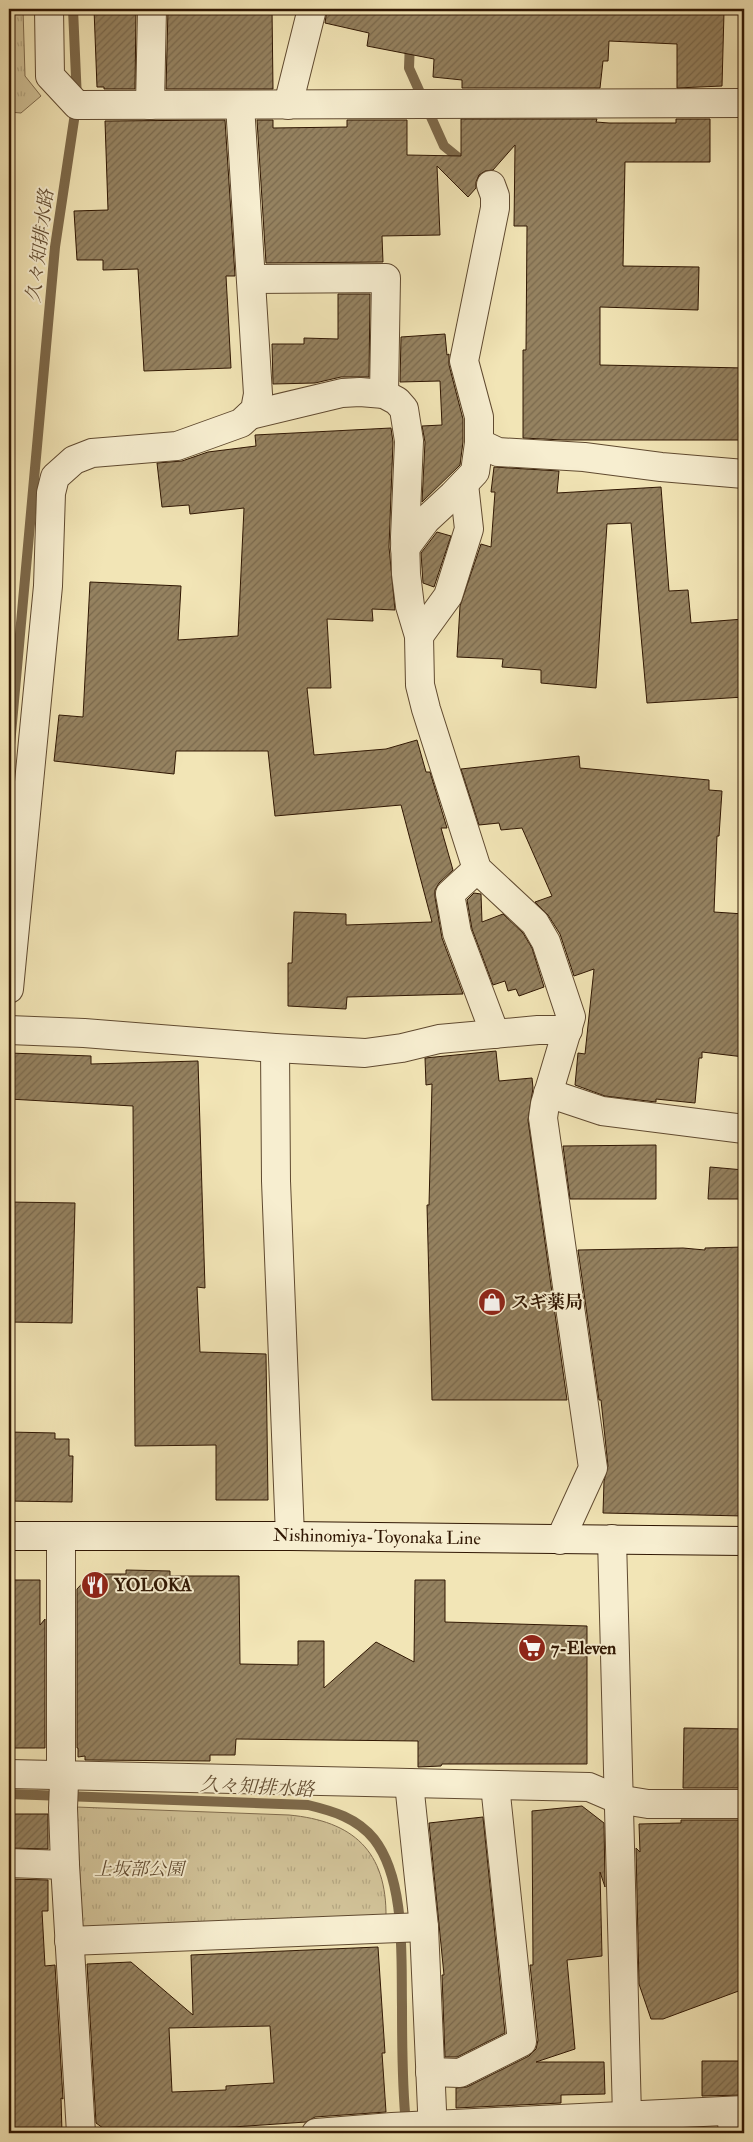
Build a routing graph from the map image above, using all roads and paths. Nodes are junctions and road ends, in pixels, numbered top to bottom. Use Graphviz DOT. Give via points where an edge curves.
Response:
graph roads {
  1 [pos="49,9"];
  2 [pos="152,9"];
  3 [pos="312,9"];
  4 [pos="744,103"];
  5 [pos="150,105"];
  6 [pos="240,105"];
  7 [pos="288,105"];
  8 [pos="491,185"];
  9 [pos="251,279"];
  10 [pos="384,394"];
  11 [pos="250,415"];
  12 [pos="479,443"];
  13 [pos="744,474"];
  14 [pos="464,484"];
  15 [pos="405,548"];
  16 [pos="420,636"];
  17 [pos="477,869"];
  18 [pos="9,990"];
  19 [pos="9,1030"];
  20 [pos="568,1030"];
  21 [pos="495,1034"];
  22 [pos="275,1048"];
  23 [pos="548,1093"];
  24 [pos="744,1129"];
  25 [pos="9,1536"];
  26 [pos="61,1536"];
  27 [pos="290,1536"];
  28 [pos="612,1539"];
  29 [pos="560,1540"];
  30 [pos="744,1541"];
  31 [pos="9,1774"];
  32 [pos="409,1783"];
  33 [pos="495,1785"];
  34 [pos="63,1789"];
  35 [pos="617,1799"];
  36 [pos="744,1804"];
  37 [pos="9,1863"];
  38 [pos="65,1865"];
  39 [pos="418,1927"];
  40 [pos="69,1941"];
  41 [pos="430,2072"];
  42 [pos="627,2116"];
  43 [pos="736,2118"];
  44 [pos="595,2125"];
  45 [pos="428,2128"];
  46 [pos="81,2133"];
  47 [pos="316,2133"];
  1 -- 5 [label="street" via="50,76 77,106"];
  2 -- 5 [label="street"];
  3 -- 7 [label="street"];
  4 -- 7 [label="street"];
  5 -- 6 [label="street"];
  6 -- 7 [label="street"];
  6 -- 9 [label="street"];
  8 -- 12 [label="street" via="495,208 464,361 479,417"];
  9 -- 10 [label="street" via="386,278"];
  9 -- 11 [label="street" via="258,394 255,410"];
  10 -- 11 [label="street" via="342,393"];
  10 -- 15 [label="street" via="404,409 409,441"];
  11 -- 18 [label="street" via="241,424 176,446 92,453 74,460 56,477 51,493 48,586"];
  12 -- 13 [label="street" via="498,452 584,457"];
  12 -- 14 [label="street" via="474,472"];
  14 -- 15 [label="street" via="426,520"];
  14 -- 16 [label="street" via="469,529 448,596"];
  15 -- 16 [label="street" via="410,606"];
  16 -- 17 [label="street" via="420,685"];
  17 -- 20 [label="street" via="535,923 546,942 571,1017"];
  17 -- 21 [label="street" via="450,894 457,933"];
  19 -- 22 [label="street" via="84,1032"];
  20 -- 21 [label="street"];
  20 -- 23 [label="street"];
  21 -- 22 [label="street" via="439,1039 365,1053"];
  22 -- 27 [label="street" via="276,1190"];
  23 -- 24 [label="street" via="602,1111"];
  23 -- 29 [label="street" via="543,1118 594,1468"];
  25 -- 26 [label="street, Nishinomiya-Toyonaka Line"];
  26 -- 27 [label="street, Nishinomiya-Toyonaka Line"];
  26 -- 34 [label="street"];
  27 -- 29 [label="street, Nishinomiya-Toyonaka Line"];
  28 -- 29 [label="street, Nishinomiya-Toyonaka Line"];
  28 -- 30 [label="street, Nishinomiya-Toyonaka Line"];
  28 -- 35 [label="street"];
  31 -- 34 [label="street"];
  32 -- 33 [label="street"];
  32 -- 34 [label="street"];
  32 -- 39 [label="street"];
  33 -- 35 [label="street" via="589,1787"];
  33 -- 41 [label="street" via="522,2042 460,2074"];
  34 -- 38 [label="street"];
  35 -- 36 [label="street" via="648,1804"];
  35 -- 42 [label="street" via="624,1928"];
  37 -- 38 [label="street"];
  38 -- 40 [label="street"];
  39 -- 40 [label="street"];
  39 -- 41 [label="street"];
  40 -- 46 [label="street"];
  41 -- 45 [label="street"];
  42 -- 43 [label="street"];
  42 -- 44 [label="street"];
  44 -- 45 [label="street"];
  45 -- 47 [label="street" via="392,2126"];
}
